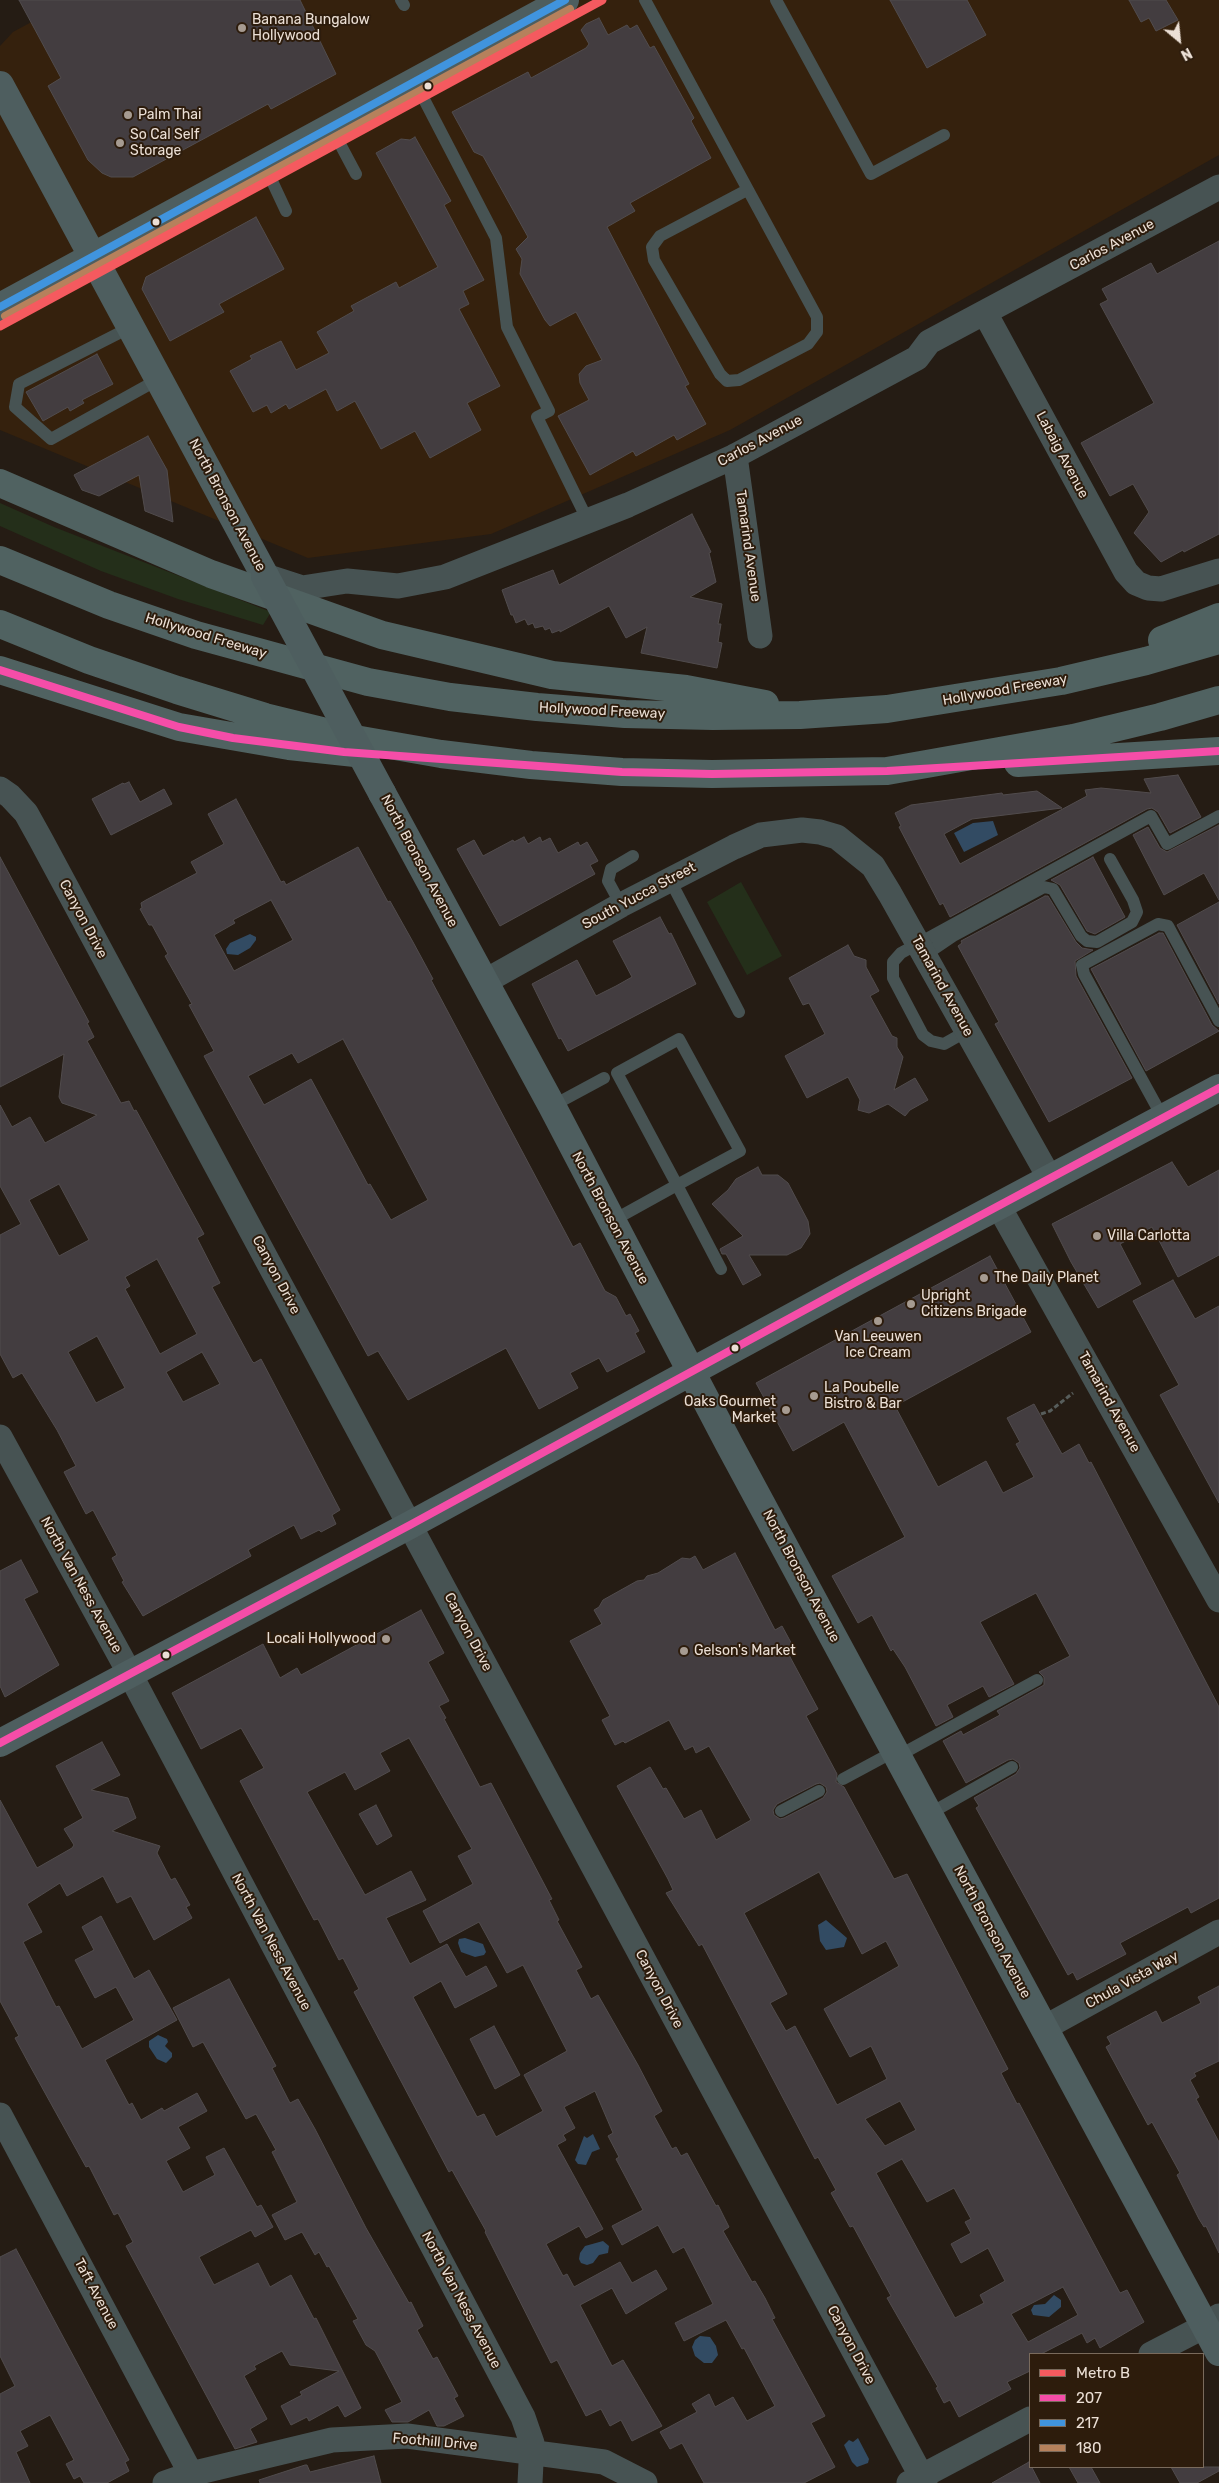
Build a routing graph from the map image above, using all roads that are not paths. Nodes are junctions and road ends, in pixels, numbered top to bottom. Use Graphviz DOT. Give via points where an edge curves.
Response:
graph roads {
  1 [pos="566,0"];
  2 [pos="645,0"];
  3 [pos="776,0"];
  4 [pos="415,82"];
  5 [pos="0,85"];
  6 [pos="331,127"];
  7 [pos="944,135"];
  8 [pos="264,164"];
  9 [pos="356,174"];
  10 [pos="1219,187"];
  11 [pos="747,190"];
  12 [pos="286,211"];
  13 [pos="92,257"];
  14 [pos="0,307"];
  15 [pos="986,313"];
  16 [pos="130,327"];
  17 [pos="159,379"];
  18 [pos="735,456"];
  19 [pos="0,483"];
  20 [pos="588,522"];
  21 [pos="0,560"];
  22 [pos="1219,572"];
  23 [pos="265,576"];
  24 [pos="1219,618"];
  25 [pos="0,624"];
  26 [pos="760,636"];
  27 [pos="1219,640"];
  28 [pos="0,670"];
  29 [pos="1061,681"];
  30 [pos="1219,700"];
  31 [pos="800,715"];
  32 [pos="1219,751"];
  33 [pos="530,765"];
  34 [pos="887,770"];
  35 [pos="0,788"];
  36 [pos="1219,816"];
  37 [pos="802,830"];
  38 [pos="633,856"];
  39 [pos="1110,859"];
  40 [pos="670,880"];
  41 [pos="620,905"];
  42 [pos="921,949"];
  43 [pos="484,982"];
  44 [pos="739,1012"];
  45 [pos="1219,1021"];
  46 [pos="967,1031"];
  47 [pos="604,1078"];
  48 [pos="1219,1088"];
  49 [pos="552,1106"];
  50 [pos="1162,1118"];
  51 [pos="1049,1177"];
  52 [pos="677,1185"];
  53 [pos="998,1205"];
  54 [pos="612,1221"];
  55 [pos="721,1269"];
  56 [pos="691,1371"];
  57 [pos="0,1437"];
  58 [pos="410,1525"];
  59 [pos="1219,1600"];
  60 [pos="130,1674"];
  61 [pos="1037,1680"];
  62 [pos="0,1743"];
  63 [pos="897,1754"];
  64 [pos="1012,1767"];
  65 [pos="843,1778"];
  66 [pos="819,1791"];
  67 [pos="781,1811"];
  68 [pos="930,1814"];
  69 [pos="1219,1932"];
  70 [pos="1044,2028"];
  71 [pos="0,2115"];
  72 [pos="1212,2321"];
  73 [pos="1219,2352"];
  74 [pos="1153,2353"];
  75 [pos="1029,2420"];
  76 [pos="531,2452"];
  77 [pos="203,2478"];
  78 [pos="918,2481"];
  79 [pos="165,2483"];
  80 [pos="530,2483"];
  81 [pos="645,2483"];
  1 -- 4 [label="street"];
  2 -- 11 [label="lane"];
  3 -- 7 [label="lane" via="870,174"];
  4 -- 6 [label="street"];
  4 -- 20 [label="lane" via="496,238 507,327 549,411 537,417"];
  5 -- 13 [label="street, North Bronson Avenue"];
  6 -- 8 [label="street"];
  6 -- 9 [label="lane"];
  8 -- 12 [label="lane"];
  8 -- 13 [label="street"];
  10 -- 15 [label="street, Carlos Avenue"];
  11 -- 11 [label="lane" via="660,236 652,247 654,260 727,381 739,380 808,344 817,332 817,317"];
  13 -- 14 [label="street"];
  13 -- 16 [label="street, North Bronson Avenue"];
  15 -- 18 [label="street, Carlos Avenue" via="929,342 917,358"];
  15 -- 22 [label="street, Labaig Avenue" via="1126,572 1136,583 1161,590"];
  16 -- 17 [label="street, North Bronson Avenue"];
  16 -- 17 [label="lane" via="19,384 15,406 51,439"];
  17 -- 23 [label="street, North Bronson Avenue"];
  18 -- 20 [label="street, Carlos Avenue"];
  18 -- 26 [label="street, Tamarind Avenue"];
  19 -- 31 [label="highway" via="211,574 382,635 552,675 686,689 760,702"];
  20 -- 23 [label="street, Carlos Avenue" via="445,577 398,586 347,581 302,588"];
  21 -- 31 [label="highway, Hollywood Freeway" via="110,606 196,635 368,682 536,707 625,714"];
  23 -- 43 [label="street, North Bronson Avenue, bridge"];
  24 -- 29 [label="highway"];
  25 -- 33 [label="highway" via="89,660 265,717 441,754"];
  27 -- 29 [label="highway, Hollywood Freeway"];
  28 -- 33 [label="highway" via="179,727 233,738 344,752"];
  29 -- 31 [label="highway, Hollywood Freeway" via="887,709"];
  30 -- 34 [label="highway" via="1073,738"];
  32 -- 34 [label="highway"];
  33 -- 34 [label="highway" via="712,774"];
  35 -- 58 [label="street, Canyon Drive" via="26,813"];
  36 -- 42 [label="lane" via="1167,844 1150,816"];
  37 -- 40 [label="street, South Yucca Street" via="761,834"];
  37 -- 42 [label="street, Tamarind Avenue" via="837,837 873,866"];
  38 -- 41 [label="lane" via="611,869 608,881"];
  39 -- 42 [label="lane" via="1137,912 1132,922 1097,942 1087,942 1081,936 1053,889 1044,887 953,936"];
  40 -- 41 [label="street, South Yucca Street"];
  40 -- 44 [label="lane"];
  41 -- 43 [label="street, South Yucca Street"];
  42 -- 46 [label="street, Tamarind Avenue"];
  42 -- 46 [label="lane" via="901,953 893,962 892,978 924,1035 931,1041 944,1044"];
  43 -- 49 [label="street, North Bronson Avenue"];
  45 -- 50 [label="lane" via="1168,926 1158,924 1082,965"];
  46 -- 51 [label="street, Tamarind Avenue"];
  47 -- 49 [label="lane"];
  48 -- 50 [label="street"];
  49 -- 54 [label="street, North Bronson Avenue"];
  50 -- 51 [label="street"];
  51 -- 53 [label="street"];
  52 -- 52 [label="lane" via="740,1151 679,1040 616,1073"];
  52 -- 54 [label="lane"];
  52 -- 55 [label="lane"];
  53 -- 56 [label="street"];
  53 -- 59 [label="street, Tamarind Avenue"];
  54 -- 56 [label="street, North Bronson Avenue"];
  56 -- 58 [label="street"];
  56 -- 63 [label="street, North Bronson Avenue"];
  57 -- 60 [label="street, North Van Ness Avenue"];
  58 -- 60 [label="street"];
  58 -- 78 [label="street, Canyon Drive"];
  60 -- 62 [label="street"];
  60 -- 76 [label="street, North Van Ness Avenue" via="523,2417 532,2443"];
  61 -- 63 [label="lane"];
  63 -- 65 [label="lane"];
  63 -- 68 [label="street, North Bronson Avenue"];
  64 -- 68 [label="lane"];
  66 -- 67 [label="lane"];
  68 -- 70 [label="street, North Bronson Avenue"];
  69 -- 70 [label="street, Chula Vista Way"];
  70 -- 72 [label="street, North Bronson Avenue"];
  71 -- 77 [label="street, Taft Avenue"];
  72 -- 73 [label="street, North Bronson Avenue"];
  72 -- 74 [label="street"];
  75 -- 78 [label="street"];
  76 -- 77 [label="street, Foothill Drive" via="407,2436 332,2440"];
  76 -- 80 [label="street, North Van Ness Avenue"];
  76 -- 81 [label="street, Foothill Drive" via="604,2462"];
  77 -- 79 [label="street, Foothill Drive"];
}
